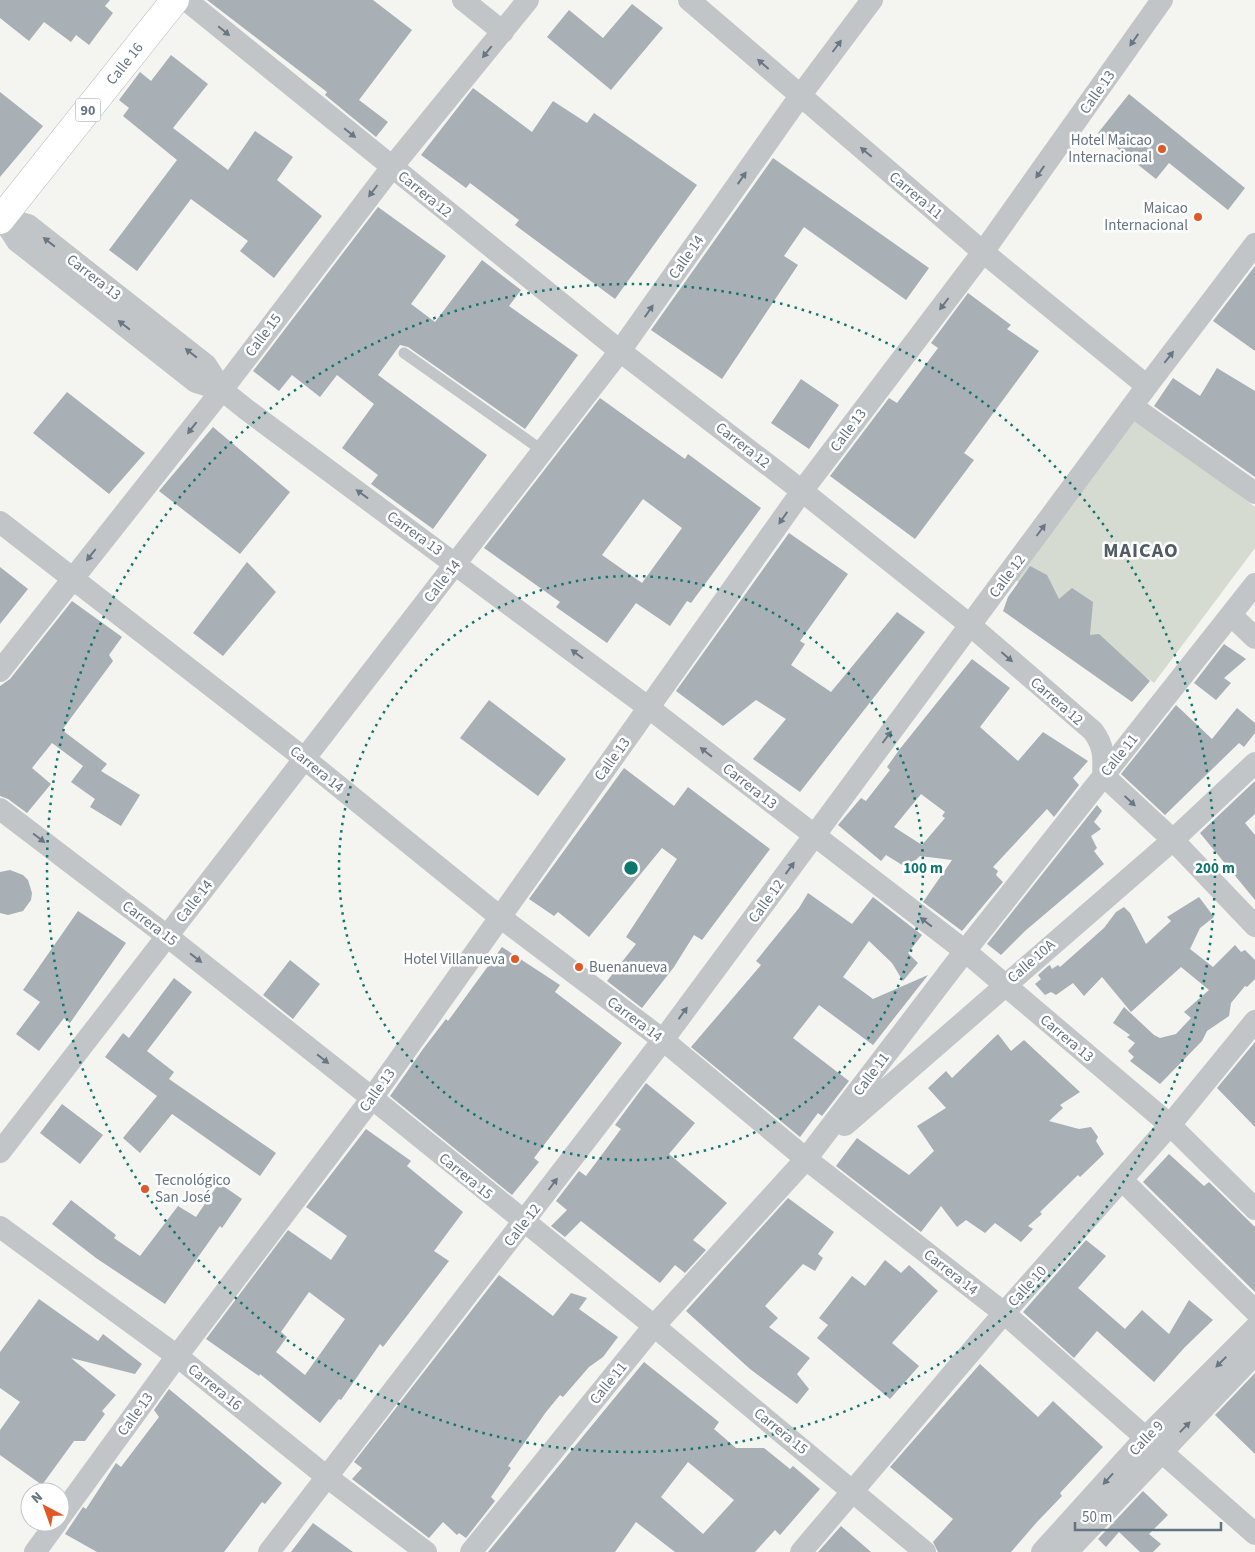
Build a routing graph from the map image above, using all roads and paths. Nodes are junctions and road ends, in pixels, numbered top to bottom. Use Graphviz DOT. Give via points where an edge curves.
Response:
graph roads {
  1 [pos="175,0"];
  2 [pos="186,0"];
  3 [pos="463,0"];
  4 [pos="528,0"];
  5 [pos="689,0"];
  6 [pos="872,0"];
  7 [pos="1162,0"];
  8 [pos="502,32"];
  9 [pos="800,96"];
  10 [pos="392,167"];
  11 [pos="1,218"];
  12 [pos="1255,244"];
  13 [pos="983,252"];
  14 [pos="620,351"];
  15 [pos="404,353"];
  16 [pos="1147,386"];
  17 [pos="222,390"];
  18 [pos="1133,407"];
  19 [pos="543,451"];
  20 [pos="802,491"];
  21 [pos="1255,494"];
  22 [pos="0,522"];
  23 [pos="456,563"];
  24 [pos="72,578"];
  25 [pos="1255,584"];
  26 [pos="1232,616"];
  27 [pos="970,625"];
  28 [pos="1255,638"];
  29 [pos="0,671"];
  30 [pos="649,708"];
  31 [pos="305,759"];
  32 [pos="1255,763"];
  33 [pos="1103,775"];
  34 [pos="0,809"];
  35 [pos="814,835"];
  36 [pos="1173,840"];
  37 [pos="500,917"];
  38 [pos="1255,926"];
  39 [pos="167,936"];
  40 [pos="965,951"];
  41 [pos="1004,984"];
  42 [pos="1255,1021"];
  43 [pos="663,1040"];
  44 [pos="372,1098"];
  45 [pos="1170,1125"];
  46 [pos="0,1152"];
  47 [pos="806,1159"];
  48 [pos="1122,1180"];
  49 [pos="1255,1209"];
  50 [pos="524,1223"];
  51 [pos="0,1227"];
  52 [pos="1255,1311"];
  53 [pos="1004,1313"];
  54 [pos="654,1326"];
  55 [pos="1255,1328"];
  56 [pos="1255,1354"];
  57 [pos="177,1356"];
  58 [pos="1154,1444"];
  59 [pos="327,1477"];
  60 [pos="853,1491"];
  61 [pos="70,1503"];
  62 [pos="50,1532"];
  63 [pos="1255,1534"];
  64 [pos="35,1552"];
  65 [pos="268,1552"];
  66 [pos="426,1552"];
  67 [pos="471,1552"];
  68 [pos="800,1552"];
  69 [pos="926,1552"];
  70 [pos="1042,1552"];
  71 [pos="1067,1552"];
  1 -- 11 [label="highway, Calle 16 / 90"];
  2 -- 10 [label="street, Carrera 12, one-way"];
  3 -- 8 [label="street"];
  4 -- 8 [label="street, Calle 15"];
  9 -- 5 [label="street, Carrera 11, one-way"];
  9 -- 6 [label="street, Calle 14, one-way"];
  7 -- 13 [label="street, Calle 13, one-way"];
  8 -- 10 [label="street, Calle 15, one-way"];
  13 -- 9 [label="street, Carrera 11, one-way"];
  14 -- 9 [label="street, Calle 14, one-way"];
  10 -- 14 [label="street, Carrera 12"];
  10 -- 17 [label="street, Calle 15, one-way"];
  17 -- 11 [label="street, Carrera 13, one-way" via="196,382 17,241"];
  16 -- 12 [label="street, Calle 12, one-way"];
  13 -- 16 [label="street, Carrera 11"];
  13 -- 20 [label="street, Calle 13, one-way"];
  14 -- 19 [label="street, Calle 14"];
  14 -- 20 [label="street, Carrera 12"];
  15 -- 19 [label="lane"];
  16 -- 18 [label="street, Calle 12"];
  23 -- 17 [label="street, Carrera 13, one-way"];
  17 -- 24 [label="street, Calle 15, one-way"];
  18 -- 21 [label="street"];
  27 -- 18 [label="street, Calle 12, one-way"];
  19 -- 23 [label="street, Calle 14"];
  20 -- 27 [label="street, Carrera 12"];
  20 -- 30 [label="street, Calle 13, one-way"];
  22 -- 24 [label="street, Carrera 14"];
  30 -- 23 [label="street, Carrera 13, one-way"];
  23 -- 31 [label="street, Calle 14"];
  24 -- 29 [label="street, Calle 15"];
  24 -- 31 [label="street, Carrera 14"];
  25 -- 26 [label="street, Calle 11"];
  26 -- 28 [label="street"];
  26 -- 33 [label="street, Calle 11"];
  27 -- 33 [label="street, Carrera 12, one-way" via="1093,731 1104,756"];
  35 -- 27 [label="street, Calle 12, one-way"];
  35 -- 30 [label="street, Carrera 13, one-way"];
  30 -- 37 [label="street, Calle 13"];
  31 -- 37 [label="street, Carrera 14"];
  31 -- 39 [label="street, Calle 14"];
  32 -- 36 [label="street, Calle 10A"];
  33 -- 36 [label="street, one-way"];
  33 -- 40 [label="street, Calle 11"];
  34 -- 39 [label="street, Carrera 15, one-way"];
  40 -- 35 [label="street, Carrera 13, one-way"];
  43 -- 35 [label="street, Calle 12, one-way"];
  36 -- 38 [label="street"];
  36 -- 41 [label="street, Calle 10A"];
  37 -- 43 [label="street, Carrera 14"];
  37 -- 44 [label="street, Calle 13"];
  39 -- 44 [label="street, Carrera 15, one-way"];
  39 -- 46 [label="street, Calle 14"];
  40 -- 41 [label="street, Carrera 13"];
  40 -- 47 [label="street, Calle 11"];
  41 -- 45 [label="street, Carrera 13"];
  41 -- 47 [label="street, Calle 10A"];
  42 -- 45 [label="street, Calle 10"];
  43 -- 47 [label="street, Carrera 14"];
  50 -- 43 [label="street, Calle 12, one-way"];
  44 -- 50 [label="street, Carrera 15"];
  44 -- 57 [label="street, Calle 13"];
  45 -- 48 [label="street, Calle 10"];
  45 -- 49 [label="street, Carrera 13"];
  47 -- 53 [label="street, Carrera 14"];
  47 -- 54 [label="street, Calle 11"];
  48 -- 52 [label="street"];
  48 -- 53 [label="street, Calle 10"];
  50 -- 54 [label="street, Carrera 15"];
  50 -- 59 [label="street, Calle 12"];
  51 -- 57 [label="street, Carrera 16"];
  53 -- 58 [label="street, Carrera 14"];
  53 -- 60 [label="street, Calle 10"];
  54 -- 60 [label="street, Carrera 15"];
  54 -- 67 [label="street, Calle 11"];
  55 -- 58 [label="street, Calle 9, one-way"];
  58 -- 56 [label="street, Calle 9, one-way"];
  57 -- 59 [label="street, Carrera 16"];
  57 -- 61 [label="street, Calle 13"];
  58 -- 63 [label="street, Carrera 14"];
  58 -- 70 [label="street, Calle 9, one-way"];
  58 -- 71 [label="street, Calle 9"];
  59 -- 65 [label="street, Calle 12"];
  59 -- 66 [label="street, Carrera 16"];
  60 -- 68 [label="street, Calle 10"];
  60 -- 69 [label="street, Carrera 15"];
  62 -- 64 [label="street"];
}
